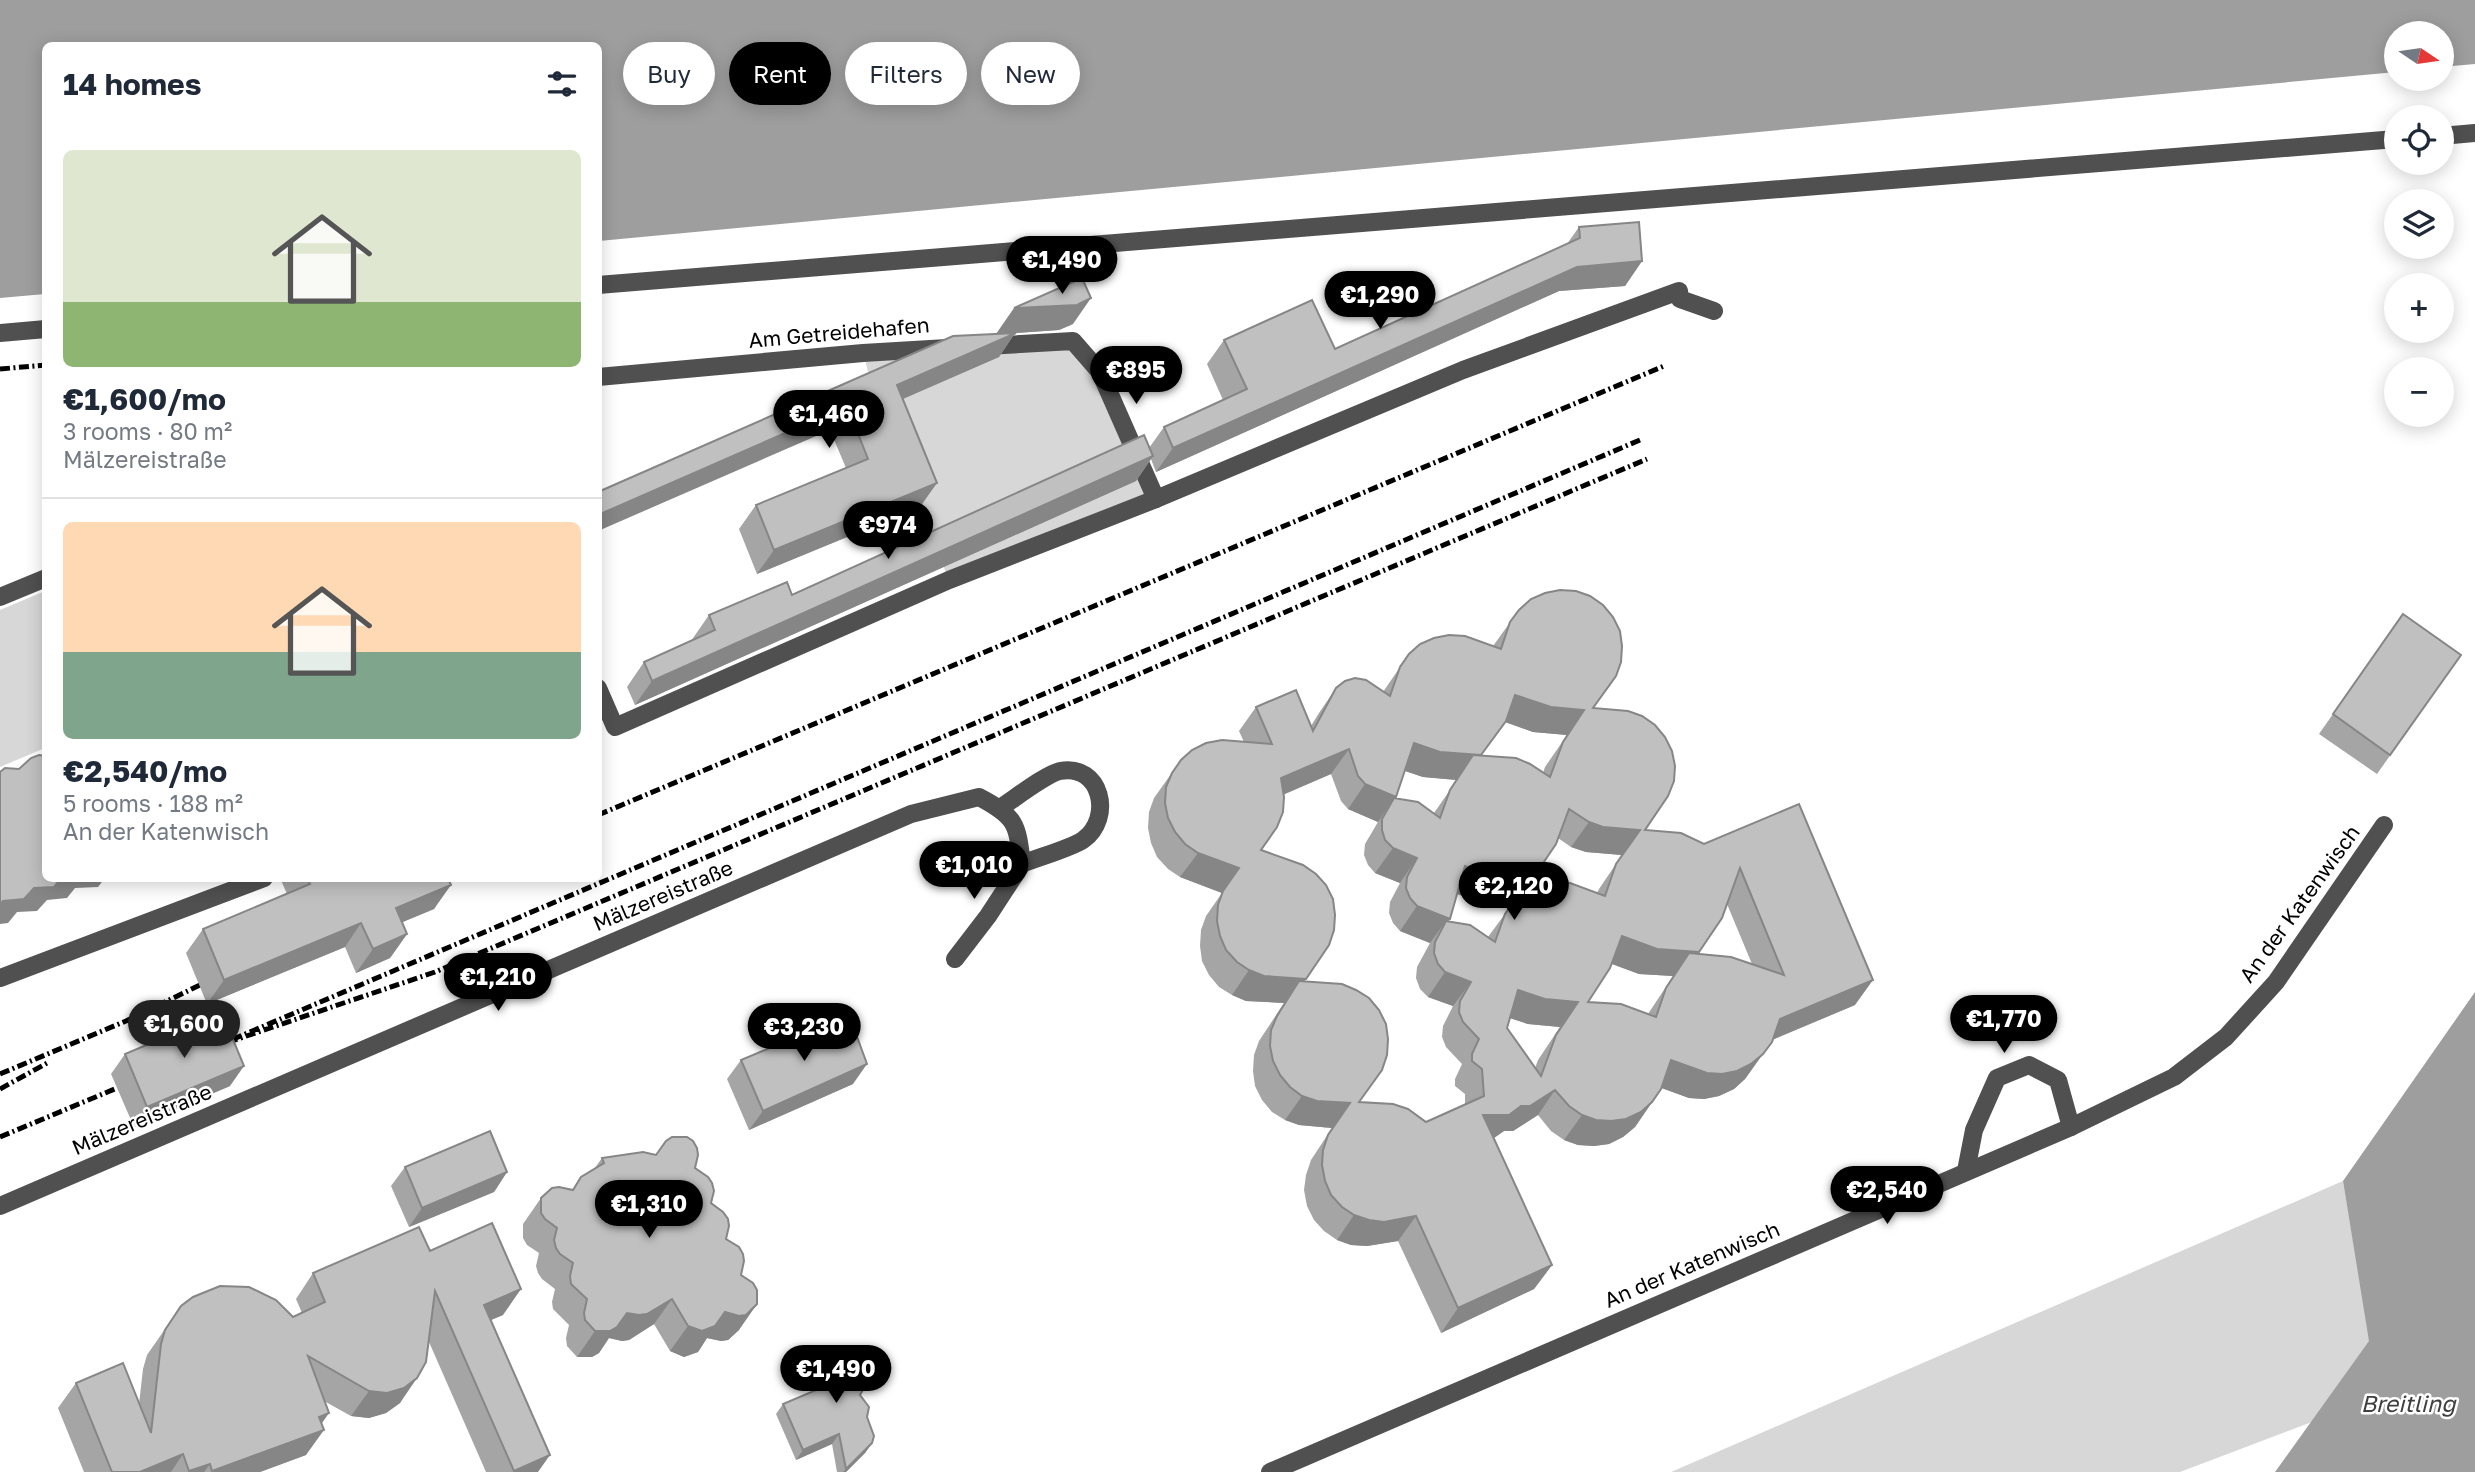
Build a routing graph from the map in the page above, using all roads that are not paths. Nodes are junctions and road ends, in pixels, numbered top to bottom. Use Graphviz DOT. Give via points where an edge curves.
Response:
graph roads {
  1 [pos="2475,133"];
  2 [pos="2454,135"];
  3 [pos="2384,140"];
  4 [pos="602,285"];
  5 [pos="1713,311"];
  6 [pos="42,329"];
  7 [pos="0,333"];
  8 [pos="602,377"];
  9 [pos="1156,499"];
  10 [pos="42,580"];
  11 [pos="0,597"];
  12 [pos="602,697"];
  13 [pos="615,727"];
  14 [pos="602,733"];
  15 [pos="1000,808"];
  16 [pos="2384,825"];
  17 [pos="1023,863"];
  18 [pos="253,882"];
  19 [pos="955,959"];
  20 [pos="0,978"];
  21 [pos="2071,1127"];
  22 [pos="1966,1171"];
  23 [pos="0,1206"];
  24 [pos="1270,1472"];
  1 -- 2 [label="street"];
  3 -- 4 [label="street"];
  5 -- 9 [label="street" via="1680,299 1679,291 1463,370"];
  6 -- 7 [label="street"];
  8 -- 9 [label="street, Am Getreidehafen" via="863,353 1073,341 1100,372"];
  9 -- 13 [label="street" via="949,580"];
  10 -- 11 [label="street"];
  12 -- 13 [label="street"];
  13 -- 14 [label="street"];
  15 -- 17 [label="street" via="1018,828"];
  15 -- 17 [label="street" via="1058,772 1077,771 1094,781 1102,803 1099,823 1083,839"];
  15 -- 23 [label="street, Mälzereistraße" via="979,797 911,814"];
  16 -- 21 [label="street, An der Katenwisch" via="2276,982 2226,1037 2174,1077"];
  17 -- 19 [label="street"];
  18 -- 20 [label="street"];
  21 -- 22 [label="street, An der Katenwisch"];
  21 -- 22 [label="street" via="2058,1080 2029,1065 1997,1078 1974,1129"];
  22 -- 24 [label="street, An der Katenwisch"];
}
